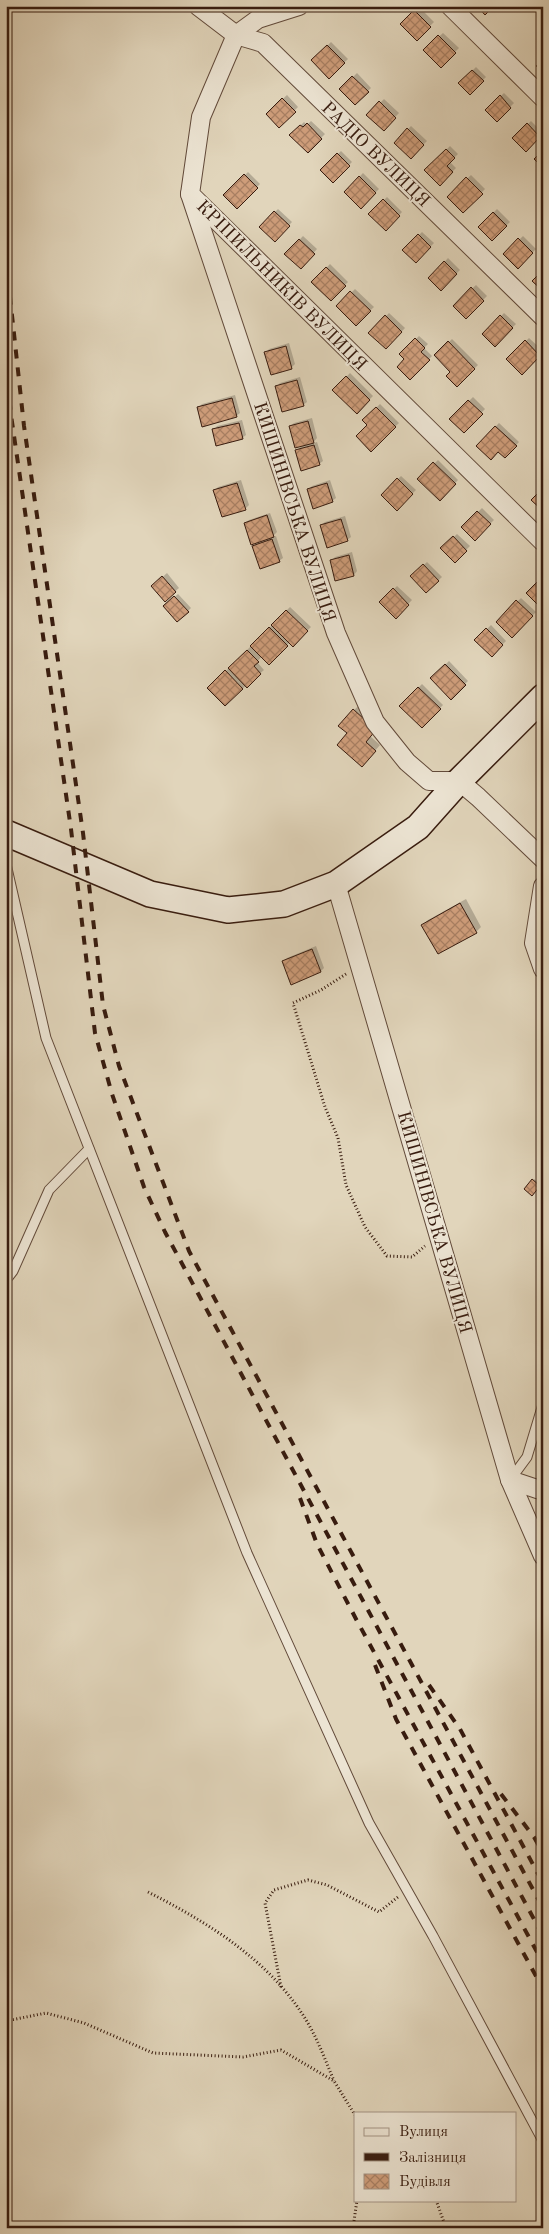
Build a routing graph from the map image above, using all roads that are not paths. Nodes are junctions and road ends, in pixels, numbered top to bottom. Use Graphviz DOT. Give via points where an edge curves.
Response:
graph roads {
  1 [pos="198,6"];
  2 [pos="299,6"];
  3 [pos="450,6"];
  4 [pos="236,35"];
  5 [pos="543,98"];
  6 [pos="190,194"];
  7 [pos="543,316"];
  8 [pos="543,542"];
  9 [pos="543,697"];
  10 [pos="459,781"];
  11 [pos="6,833"];
  12 [pos="543,860"];
  13 [pos="6,864"];
  14 [pos="336,884"];
  15 [pos="543,886"];
  16 [pos="543,969"];
  17 [pos="89,1149"];
  18 [pos="6,1280"];
  19 [pos="543,1404"];
  20 [pos="510,1480"];
  21 [pos="543,1491"];
  22 [pos="543,1556"];
  23 [pos="543,2141"];
  1 -- 4 [label="street, РАДІО ВУЛИЦЯ"];
  2 -- 4 [label="street" via="258,19"];
  3 -- 5 [label="street"];
  4 -- 6 [label="street, КРІПИЛЬНИКІВ ВУЛИЦЯ" via="201,117"];
  4 -- 7 [label="street, РАДІО ВУЛИЦЯ" via="263,43"];
  6 -- 8 [label="street, КРІПИЛЬНИКІВ ВУЛИЦЯ"];
  6 -- 10 [label="street, КИШИНІВСЬКА ВУЛИЦЯ" via="336,634 375,722 407,762 429,781"];
  9 -- 10 [label="main road"];
  10 -- 12 [label="street"];
  10 -- 14 [label="main road" via="418,827"];
  11 -- 14 [label="main road" via="150,894 228,910 284,904"];
  13 -- 17 [label="lane" via="46,1038"];
  14 -- 20 [label="street, КИШИНІВСЬКА ВУЛИЦЯ"];
  15 -- 16 [label="street" via="534,943"];
  17 -- 18 [label="lane" via="49,1190"];
  17 -- 23 [label="lane" via="268,1604 369,1823"];
  19 -- 20 [label="lane" via="527,1457"];
  20 -- 21 [label="street"];
  20 -- 22 [label="street, КИШИНІВСЬКА ВУЛИЦЯ"];
}
